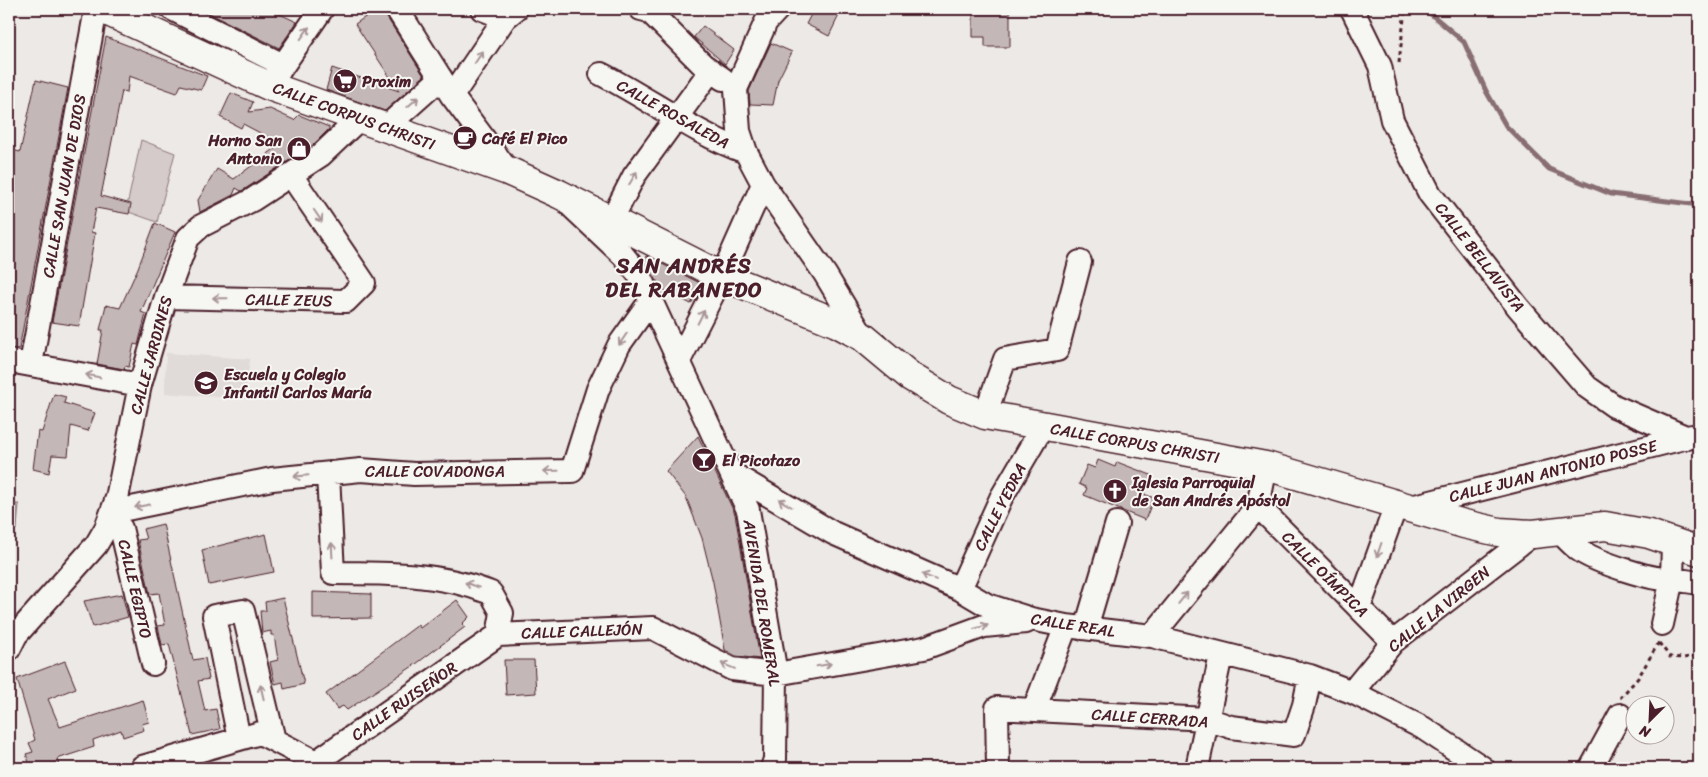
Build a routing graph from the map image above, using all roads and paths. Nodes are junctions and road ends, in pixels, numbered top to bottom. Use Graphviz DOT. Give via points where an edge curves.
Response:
graph roads {
  1 [pos="96,9"];
  2 [pos="102,9"];
  3 [pos="172,9"];
  4 [pos="322,9"];
  5 [pos="397,9"];
  6 [pos="482,9"];
  7 [pos="641,9"];
  8 [pos="778,9"];
  9 [pos="1352,9"];
  10 [pos="511,13"];
  11 [pos="711,70"];
  12 [pos="601,74"];
  13 [pos="276,75"];
  14 [pos="446,87"];
  15 [pos="736,89"];
  16 [pos="361,117"];
  17 [pos="677,117"];
  18 [pos="386,126"];
  19 [pos="746,152"];
  20 [pos="508,171"];
  21 [pos="290,175"];
  22 [pos="763,184"];
  23 [pos="558,194"];
  24 [pos="622,237"];
  25 [pos="1080,262"];
  26 [pos="722,276"];
  27 [pos="835,290"];
  28 [pos="166,297"];
  29 [pos="651,300"];
  30 [pos="823,317"];
  31 [pos="863,337"];
  32 [pos="9,361"];
  33 [pos="679,361"];
  34 [pos="31,364"];
  35 [pos="140,385"];
  36 [pos="985,415"];
  37 [pos="1044,426"];
  38 [pos="1694,436"];
  39 [pos="1266,466"];
  40 [pos="731,472"];
  41 [pos="328,474"];
  42 [pos="1258,506"];
  43 [pos="1401,506"];
  44 [pos="111,515"];
  45 [pos="1117,523"];
  46 [pos="1546,532"];
  47 [pos="1673,542"];
  48 [pos="1699,551"];
  49 [pos="1672,579"];
  50 [pos="1699,583"];
  51 [pos="960,589"];
  52 [pos="1359,608"];
  53 [pos="1039,620"];
  54 [pos="1076,627"];
  55 [pos="1660,634"];
  56 [pos="498,635"];
  57 [pos="1152,636"];
  58 [pos="1393,642"];
  59 [pos="9,649"];
  60 [pos="1221,655"];
  61 [pos="1699,655"];
  62 [pos="153,664"];
  63 [pos="776,674"];
  64 [pos="1310,676"];
  65 [pos="1352,692"];
  66 [pos="1034,710"];
  67 [pos="1620,715"];
  68 [pos="1207,719"];
  69 [pos="239,739"];
  70 [pos="274,740"];
  71 [pos="775,765"];
  72 [pos="315,766"];
  73 [pos="142,767"];
  74 [pos="998,768"];
  75 [pos="1197,768"];
  76 [pos="1483,768"];
  77 [pos="1591,768"];
  1 -- 34 [label="street, CALLE SAN JUAN DE DIOS"];
  2 -- 13 [label="main road, CALLE CORPUS CHRISTI"];
  3 -- 13 [label="street"];
  13 -- 4 [label="street, one-way"];
  5 -- 14 [label="street"];
  6 -- 10 [label="street"];
  7 -- 11 [label="street" via="649,11"];
  8 -- 15 [label="street" via="766,22"];
  9 -- 38 [label="street, CALLE BELLAVISTA" via="1380,66 1392,120 1430,194 1512,299 1587,387 1614,406"];
  14 -- 10 [label="street, one-way"];
  11 -- 15 [label="street"];
  11 -- 17 [label="street"];
  12 -- 17 [label="street, CALLE ROSALEDA"];
  13 -- 16 [label="main road, CALLE CORPUS CHRISTI"];
  18 -- 14 [label="street, one-way"];
  14 -- 20 [label="street"];
  15 -- 19 [label="street" via="739,131"];
  16 -- 18 [label="main road, CALLE CORPUS CHRISTI"];
  16 -- 21 [label="street, CALLE JARDINES" via="321,155"];
  17 -- 19 [label="street, CALLE ROSALEDA" via="719,143"];
  24 -- 17 [label="street, one-way" via="634,176"];
  18 -- 20 [label="main road, CALLE CORPUS CHRISTI"];
  19 -- 22 [label="street"];
  20 -- 23 [label="main road, CALLE CORPUS CHRISTI"];
  21 -- 28 [label="street, CALLE JARDINES" via="252,200 201,226 188,238"];
  21 -- 28 [label="street, CALLE ZEUS, one-way" via="364,283 346,301"];
  22 -- 26 [label="street"];
  22 -- 27 [label="street"];
  23 -- 24 [label="main road, CALLE CORPUS CHRISTI"];
  23 -- 24 [label="street, AVENIDA DEL ROMERAL"];
  24 -- 26 [label="main road, CALLE CORPUS CHRISTI"];
  24 -- 29 [label="street, AVENIDA DEL ROMERAL"];
  25 -- 36 [label="street" via="1057,350 1005,359"];
  26 -- 30 [label="main road, CALLE CORPUS CHRISTI"];
  33 -- 26 [label="street, one-way"];
  27 -- 30 [label="street"];
  27 -- 31 [label="street"];
  28 -- 35 [label="street, CALLE JARDINES"];
  29 -- 33 [label="street, AVENIDA DEL ROMERAL"];
  29 -- 41 [label="street, CALLE COVADONGA, one-way" via="619,345 598,389 572,471 414,474 362,470"];
  30 -- 31 [label="main road, CALLE CORPUS CHRISTI"];
  31 -- 36 [label="main road, CALLE CORPUS CHRISTI" via="910,377 949,400"];
  32 -- 34 [label="street"];
  33 -- 40 [label="street, AVENIDA DEL ROMERAL"];
  35 -- 34 [label="street, one-way"];
  35 -- 44 [label="street, CALLE JARDINES"];
  36 -- 37 [label="main road, CALLE CORPUS CHRISTI"];
  37 -- 39 [label="main road, CALLE CORPUS CHRISTI"];
  37 -- 51 [label="street, CALLE YEDRA" via="1001,498"];
  38 -- 43 [label="street, CALLE JUAN ANTONIO POSSE"];
  39 -- 42 [label="street"];
  39 -- 43 [label="main road, CALLE CORPUS CHRISTI"];
  51 -- 40 [label="street, CALLE REAL, one-way" via="833,533"];
  40 -- 63 [label="street, AVENIDA DEL ROMERAL" via="748,510"];
  41 -- 44 [label="street, CALLE COVADONGA, one-way" via="272,479"];
  56 -- 41 [label="street, one-way" via="502,614 491,593 465,583 400,574 333,573"];
  42 -- 52 [label="street, CALLE OÍMPICA"];
  57 -- 42 [label="street, one-way"];
  43 -- 46 [label="main road, CALLE CORPUS CHRISTI" via="1499,532"];
  43 -- 52 [label="street, one-way"];
  44 -- 59 [label="street, CALLE JARDINES" via="96,545 16,635"];
  44 -- 62 [label="street, CALLE EGIPTO" via="121,528"];
  45 -- 54 [label="street"];
  46 -- 47 [label="main road, CALLE CORPUS CHRISTI" via="1605,526"];
  46 -- 49 [label="street" via="1580,551 1644,576"];
  46 -- 58 [label="street, CALLE LA VIRGEN"];
  47 -- 48 [label="main road, CALLE CORPUS CHRISTI"];
  47 -- 49 [label="street"];
  49 -- 50 [label="street"];
  49 -- 55 [label="street"];
  51 -- 53 [label="street, CALLE REAL" via="987,605"];
  52 -- 58 [label="street, CALLE OÍMPICA"];
  53 -- 54 [label="street, CALLE REAL"];
  63 -- 53 [label="street, CALLE CALLEJÓN, one-way" via="924,648 984,626"];
  54 -- 57 [label="street, CALLE REAL"];
  54 -- 66 [label="street"];
  55 -- 61 [label="path" via="1670,656"];
  55 -- 67 [label="path" via="1638,678 1620,698"];
  63 -- 56 [label="street, CALLE CALLEJÓN, one-way" via="732,669 653,628"];
  56 -- 72 [label="street, CALLE RUISEÑOR"];
  57 -- 60 [label="street, CALLE REAL"];
  58 -- 65 [label="street, CALLE LA VIRGEN"];
  60 -- 64 [label="street, CALLE REAL"];
  60 -- 68 [label="street"];
  63 -- 71 [label="street, AVENIDA DEL ROMERAL"];
  64 -- 65 [label="street, CALLE REAL"];
  64 -- 68 [label="street, CALLE CERRADA" via="1294,735 1232,727"];
  65 -- 76 [label="street, CALLE REAL" via="1423,728"];
  66 -- 68 [label="street, CALLE CERRADA"];
  66 -- 74 [label="street, CALLE CERRADA" via="997,708"];
  67 -- 77 [label="street"];
  68 -- 75 [label="street"];
  69 -- 70 [label="street" via="260,733"];
  70 -- 69 [label="street, one-way" via="243,611 214,616"];
  69 -- 73 [label="street"];
  70 -- 72 [label="street"];
}
